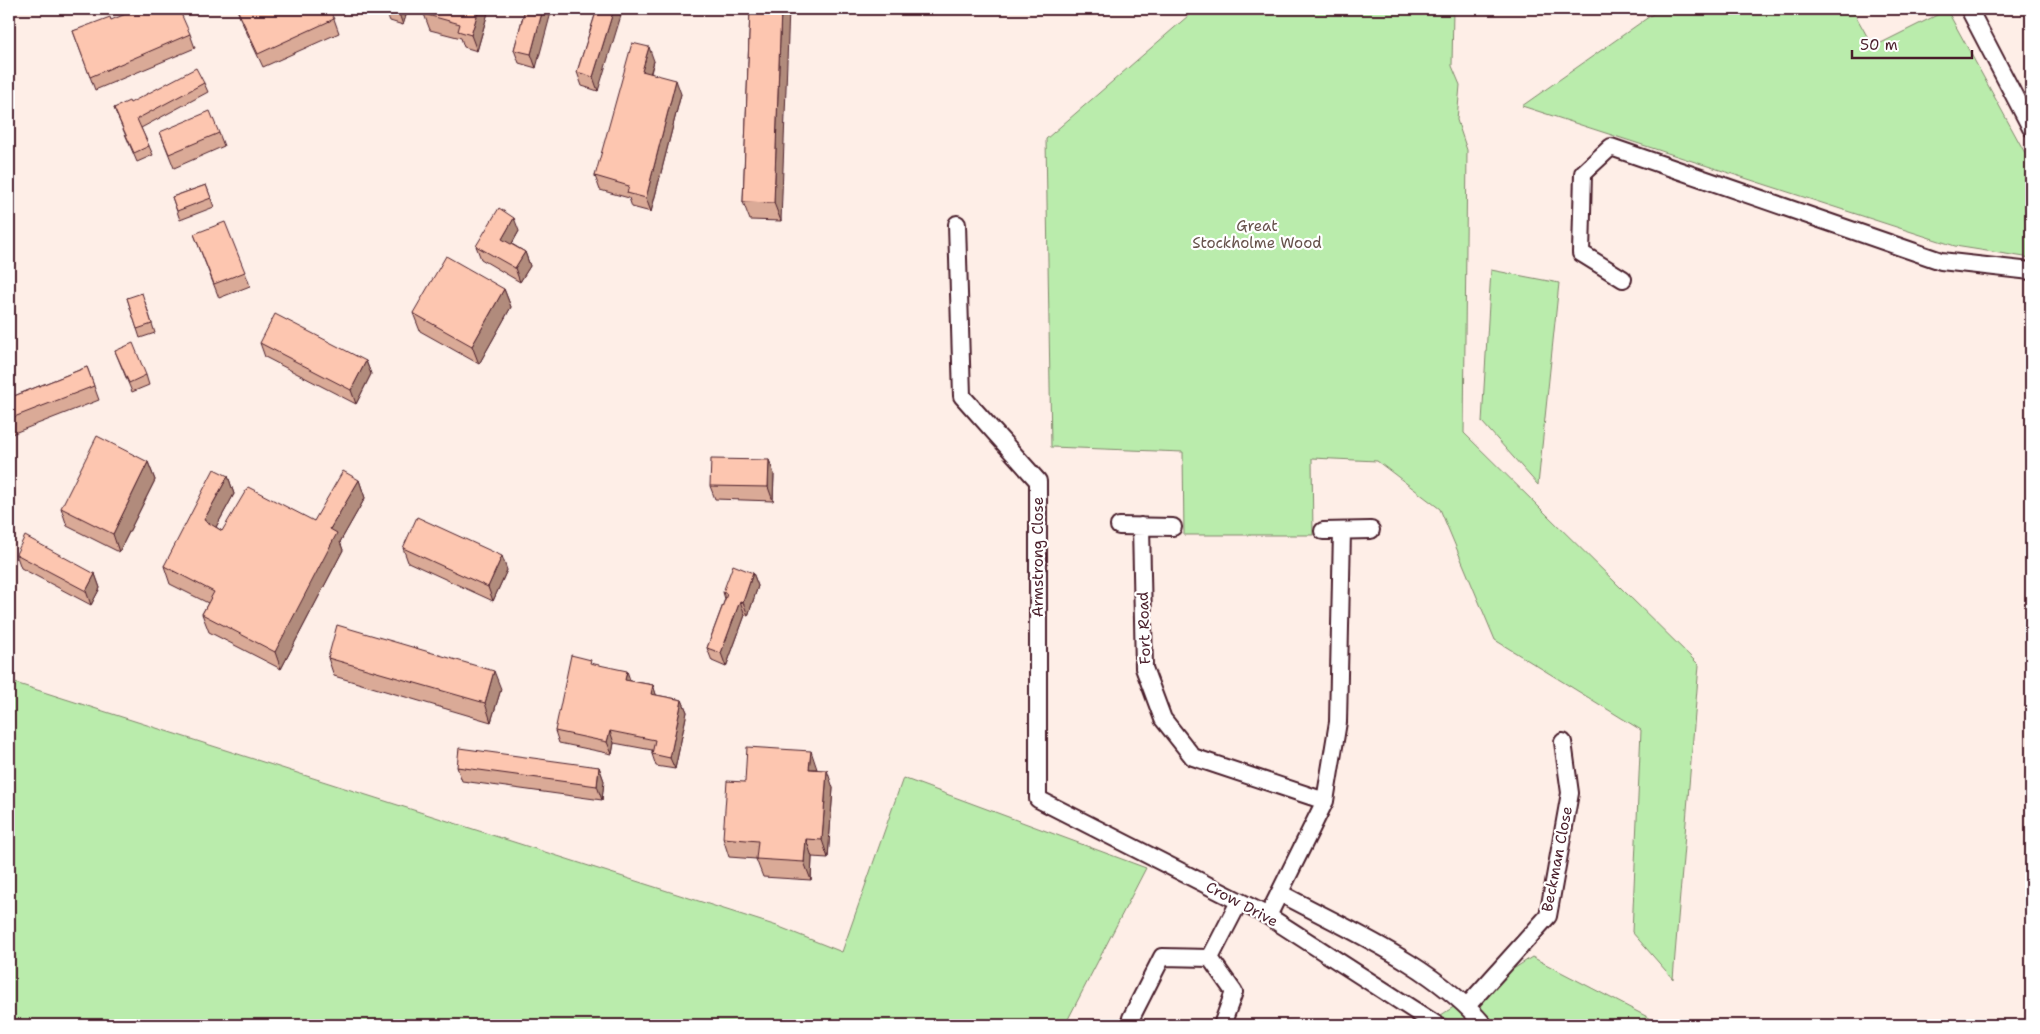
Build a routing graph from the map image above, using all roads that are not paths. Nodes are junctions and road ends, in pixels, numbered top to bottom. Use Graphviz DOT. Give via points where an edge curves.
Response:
graph roads {
  1 [pos="1969,9"];
  2 [pos="2031,128"];
  3 [pos="957,224"];
  4 [pos="2031,271"];
  5 [pos="1622,279"];
  6 [pos="1119,526"];
  7 [pos="1141,526"];
  8 [pos="1173,527"];
  9 [pos="1371,530"];
  10 [pos="1323,531"];
  11 [pos="1342,531"];
  12 [pos="1563,742"];
  13 [pos="1038,799"];
  14 [pos="1325,801"];
  15 [pos="1280,893"];
  16 [pos="1239,902"];
  17 [pos="1268,916"];
  18 [pos="1210,958"];
  19 [pos="1467,1006"];
  20 [pos="1133,1025"];
  21 [pos="1222,1025"];
  22 [pos="1437,1025"];
  23 [pos="1484,1025"];
  1 -- 2 [label="street"];
  3 -- 13 [label="street, Armstrong Close" via="962,396 1038,481"];
  4 -- 5 [label="street" via="1941,261 1611,147 1583,173 1581,253"];
  6 -- 7 [label="street"];
  7 -- 8 [label="street"];
  7 -- 14 [label="street, Fort Road" via="1144,668 1163,719 1193,757"];
  9 -- 11 [label="street"];
  10 -- 11 [label="street"];
  11 -- 14 [label="street" via="1338,722"];
  12 -- 19 [label="street, Beckman Close" via="1570,793 1548,916"];
  13 -- 16 [label="street, Crow Drive"];
  14 -- 15 [label="street"];
  15 -- 17 [label="street"];
  15 -- 19 [label="street" via="1426,973"];
  16 -- 17 [label="street, Crow Drive"];
  16 -- 18 [label="street"];
  17 -- 22 [label="street, Crow Drive"];
  18 -- 20 [label="street" via="1162,957 1131,1018"];
  18 -- 21 [label="street" via="1234,992"];
  19 -- 23 [label="street"];
}
